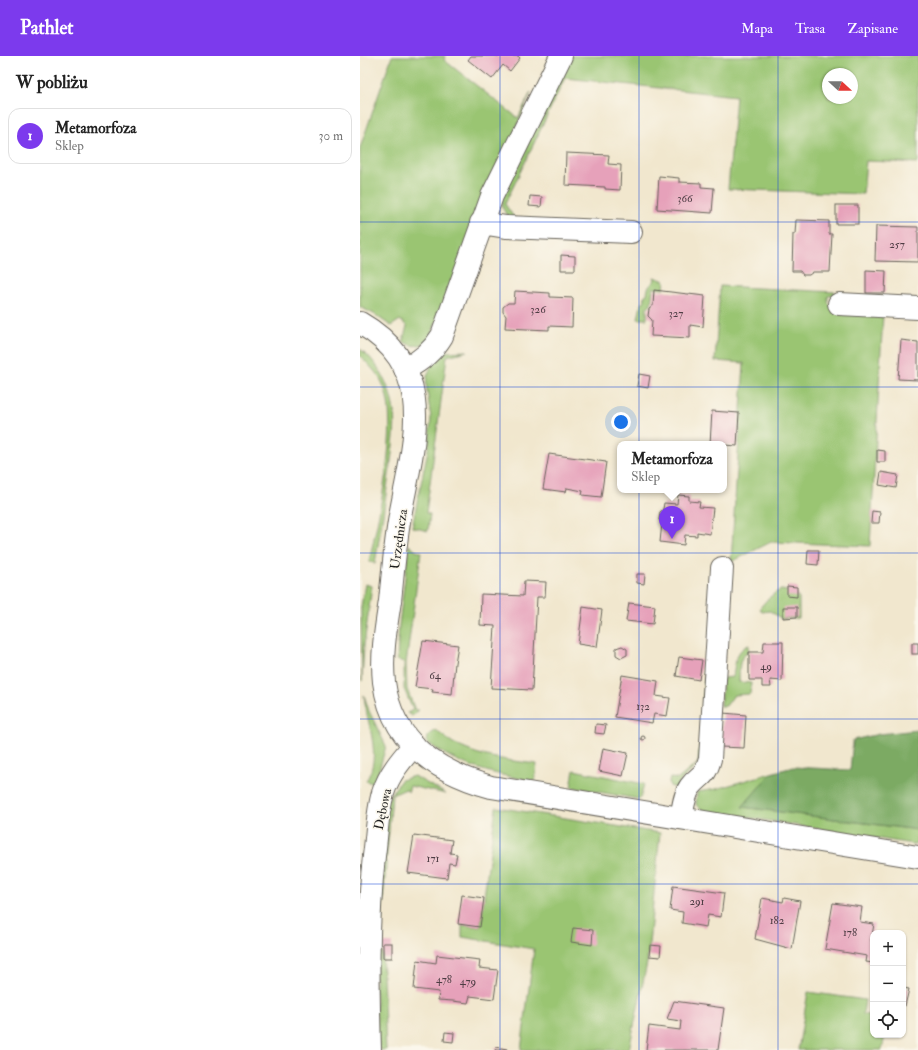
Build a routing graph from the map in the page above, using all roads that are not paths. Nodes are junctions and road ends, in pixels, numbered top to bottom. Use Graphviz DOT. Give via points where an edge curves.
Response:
graph roads {
  1 [pos="561,56"];
  2 [pos="481,223"];
  3 [pos="631,232"];
  4 [pos="838,304"];
  5 [pos="918,308"];
  6 [pos="360,323"];
  7 [pos="406,370"];
  8 [pos="722,568"];
  9 [pos="414,745"];
  10 [pos="681,818"];
  11 [pos="918,856"];
  12 [pos="370,1050"];
  1 -- 2 [label="street"];
  2 -- 3 [label="street" via="506,227"];
  2 -- 7 [label="street" via="442,336 435,348 419,363"];
  4 -- 5 [label="street"];
  6 -- 7 [label="street, Urzędnicza" via="390,347"];
  7 -- 9 [label="street, Urzędnicza" via="416,415 415,440 400,517 383,656 384,682 389,706 400,729"];
  8 -- 10 [label="street" via="710,759 707,770 689,787"];
  9 -- 10 [label="street, Urzędnicza" via="430,761 447,772 491,787"];
  9 -- 12 [label="street, Dębowa" via="399,761 391,775 379,809 370,900"];
  10 -- 11 [label="street, Urzędnicza"];
}
